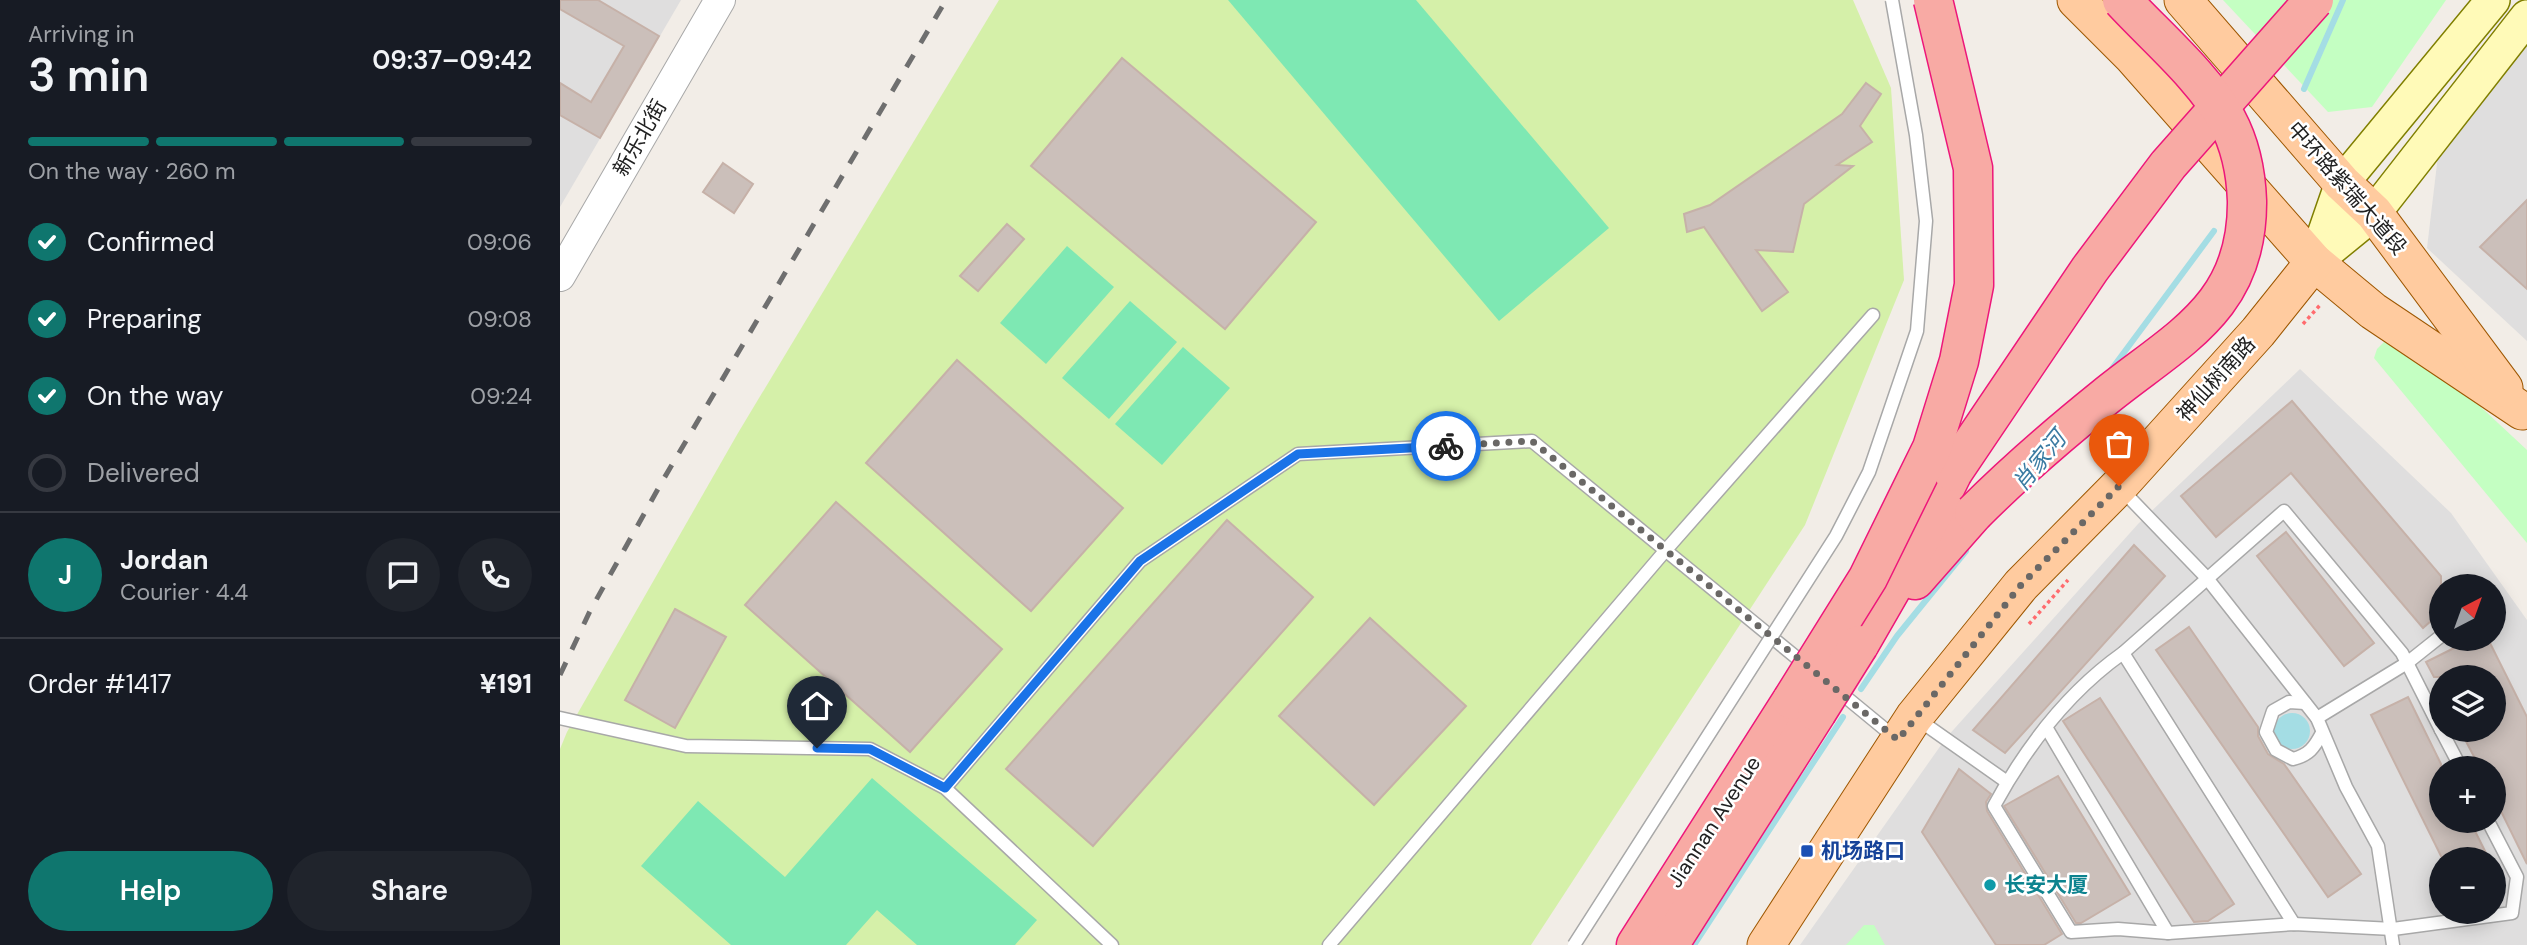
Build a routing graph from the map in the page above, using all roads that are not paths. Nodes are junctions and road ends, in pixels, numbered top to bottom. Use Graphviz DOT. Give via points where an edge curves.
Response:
graph roads {
  1 [pos="720,0"];
  2 [pos="1892,0"];
  3 [pos="1933,0"];
  4 [pos="2076,0"];
  5 [pos="2122,0"];
  6 [pos="2183,0"];
  7 [pos="2314,0"];
  8 [pos="2493,0"];
  9 [pos="2527,17"];
  10 [pos="2342,183"];
  11 [pos="2374,213"];
  12 [pos="2314,262"];
  13 [pos="560,276"];
  14 [pos="1873,315"];
  15 [pos="2524,413"];
  16 [pos="1954,472"];
  17 [pos="2119,486"];
  18 [pos="1665,551"];
  19 [pos="2206,577"];
  20 [pos="1868,578"];
  21 [pos="1858,645"];
  22 [pos="2429,646"];
  23 [pos="2123,653"];
  24 [pos="2407,663"];
  25 [pos="2305,703"];
  26 [pos="2429,706"];
  27 [pos="560,718"];
  28 [pos="2317,718"];
  29 [pos="2046,727"];
  30 [pos="1906,728"];
  31 [pos="2322,733"];
  32 [pos="2007,782"];
  33 [pos="945,788"];
  34 [pos="2494,833"];
  35 [pos="2294,925"];
  36 [pos="2393,929"];
  37 [pos="2168,933"];
  38 [pos="1112,945"];
  39 [pos="1329,945"];
  40 [pos="1574,945"];
  41 [pos="1636,945"];
  42 [pos="1670,945"];
  43 [pos="1766,945"];
  44 [pos="2393,945"];
  1 -- 13 [label="street, 新乐北街"];
  2 -- 40 [label="lane, bridge" via="1926,220 1917,331 1869,472 1836,536"];
  3 -- 20 [label="highway, bridge" via="1973,167 1974,285 1959,361 1932,448"];
  4 -- 12 [label="main road" via="2133,57"];
  5 -- 21 [label="highway, bridge" via="2192,74 2227,119 2246,168 2245,246 2235,275 2209,313 2181,338 2025,462"];
  6 -- 10 [label="main road, 中环路紫瑞大道段"];
  7 -- 16 [label="highway, bridge" via="2168,165 2090,269"];
  8 -- 10 [label="main road, 神仙树南路"];
  9 -- 11 [label="main road"];
  10 -- 11 [label="main road, 中环路紫瑞大道段"];
  10 -- 12 [label="main road, 神仙树南路"];
  11 -- 12 [label="main road"];
  11 -- 15 [label="main road, 中环路紫瑞大道段"];
  12 -- 15 [label="main road" via="2373,311"];
  12 -- 17 [label="main road, 神仙树南路" via="2258,332"];
  14 -- 18 [label="lane"];
  16 -- 20 [label="highway, bridge"];
  16 -- 21 [label="highway"];
  17 -- 19 [label="lane"];
  17 -- 30 [label="main road, 神仙树南路" via="2021,585"];
  18 -- 30 [label="lane"];
  18 -- 33 [label="lane" via="1532,441 1298,454 1140,561"];
  18 -- 39 [label="lane"];
  19 -- 23 [label="lane"];
  19 -- 24 [label="lane" via="2284,510"];
  19 -- 25 [label="lane"];
  20 -- 41 [label="highway, bridge"];
  21 -- 42 [label="highway, Jiannan Avenue, bridge"];
  22 -- 24 [label="lane"];
  23 -- 29 [label="lane" via="2097,671"];
  23 -- 35 [label="lane"];
  24 -- 26 [label="lane"];
  24 -- 28 [label="lane"];
  25 -- 28 [label="lane"];
  25 -- 31 [label="lane" via="2289,702 2273,711 2266,732 2276,750 2293,759 2304,756 2314,749"];
  27 -- 33 [label="lane" via="686,746 870,749"];
  28 -- 31 [label="lane"];
  29 -- 32 [label="lane"];
  29 -- 37 [label="lane"];
  30 -- 32 [label="lane"];
  30 -- 43 [label="main road, 神仙树南路"];
  31 -- 36 [label="lane" via="2378,846"];
  32 -- 37 [label="lane" via="1994,806 2071,932"];
  33 -- 38 [label="lane"];
  34 -- 36 [label="lane" via="2517,877 2512,913"];
  35 -- 36 [label="lane"];
  35 -- 37 [label="lane"];
  36 -- 44 [label="lane"];
}
